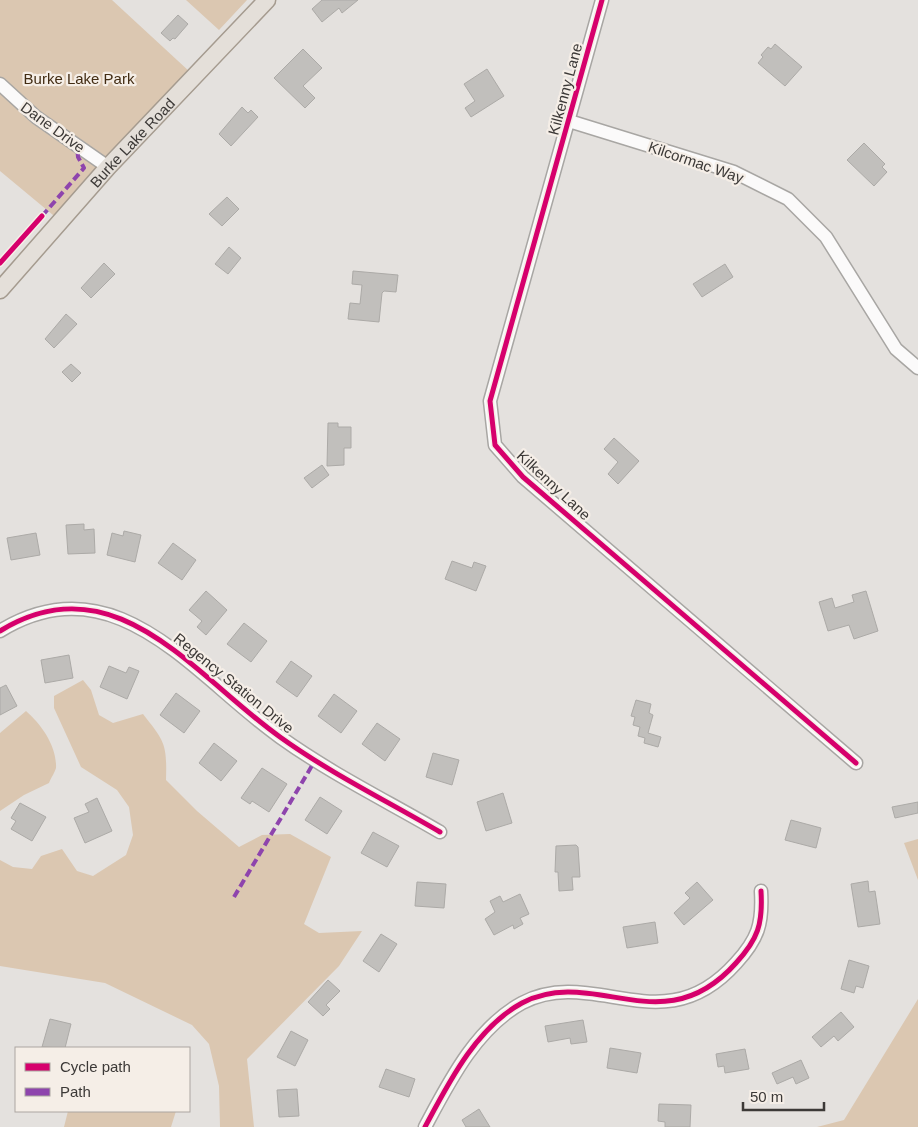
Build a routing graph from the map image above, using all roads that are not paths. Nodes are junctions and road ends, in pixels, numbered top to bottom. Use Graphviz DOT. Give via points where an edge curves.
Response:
graph roads {
  1 [pos="267,0"];
  2 [pos="602,0"];
  3 [pos="0,84"];
  4 [pos="569,121"];
  5 [pos="108,167"];
  6 [pos="0,290"];
  7 [pos="918,368"];
  8 [pos="0,631"];
  9 [pos="856,763"];
  10 [pos="440,832"];
  11 [pos="761,891"];
  12 [pos="425,1127"];
  1 -- 5 [label="main road, Burke Lake Road"];
  2 -- 4 [label="street, Kilkenny Lane"];
  3 -- 5 [label="street, Dane Drive" via="36,117"];
  4 -- 7 [label="street, Kilcormac Way" via="734,172 788,199 826,237 896,349"];
  4 -- 9 [label="street, Kilkenny Lane" via="490,401 495,445 523,477"];
  5 -- 6 [label="main road, Burke Lake Road"];
  8 -- 10 [label="street, Regency Station Drive" via="20,620 53,611 91,610 127,620 159,639 282,738"];
  11 -- 12 [label="street" via="763,915 758,931 740,959 715,983 676,1000 652,1003 572,992 542,996 523,1003 486,1030"];
}
